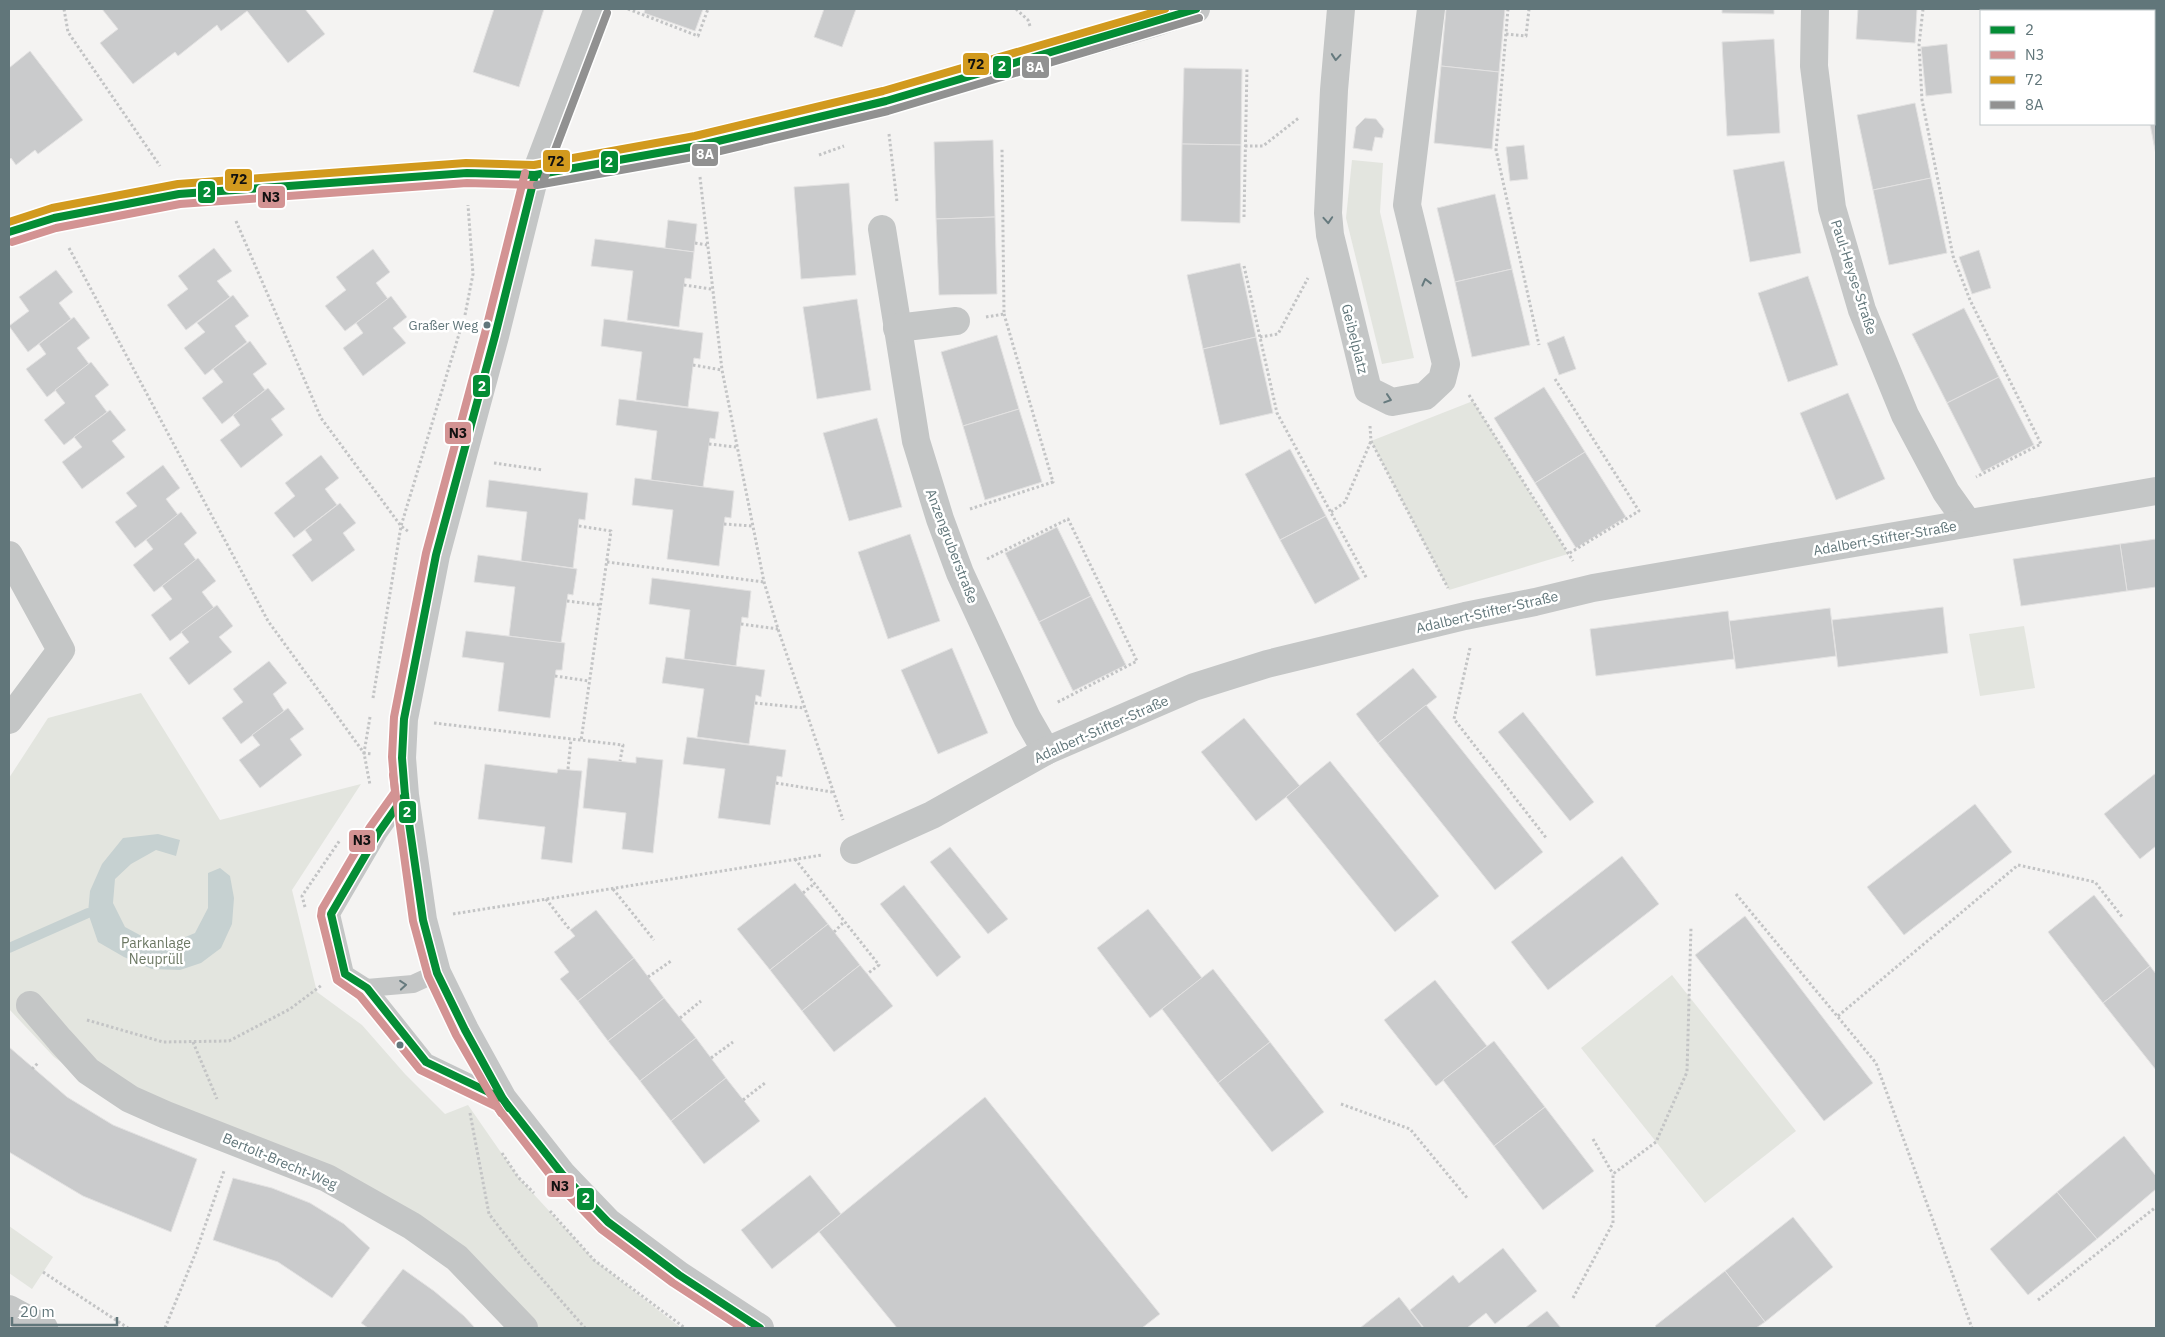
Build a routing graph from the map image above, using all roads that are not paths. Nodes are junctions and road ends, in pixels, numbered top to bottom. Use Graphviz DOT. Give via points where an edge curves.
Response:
graph roads {
  1 [pos="598,9"];
  2 [pos="1196,9"];
  3 [pos="1341,9"];
  4 [pos="1431,9"];
  5 [pos="1816,9"];
  6 [pos="535,175"];
  7 [pos="882,229"];
  8 [pos="9,232"];
  9 [pos="956,321"];
  10 [pos="897,328"];
  11 [pos="2156,491"];
  12 [pos="1968,524"];
  13 [pos="9,555"];
  14 [pos="9,720"];
  15 [pos="1046,751"];
  16 [pos="405,796"];
  17 [pos="854,850"];
  18 [pos="437,973"];
  19 [pos="367,988"];
  20 [pos="30,1005"];
  21 [pos="503,1099"];
  22 [pos="9,1309"];
  23 [pos="44,1328"];
  24 [pos="524,1328"];
  25 [pos="760,1328"];
  1 -- 6 [label="street"];
  2 -- 6 [label="street" via="886,101 697,146"];
  3 -- 4 [label="street, Geibelplatz, one-way" via="1328,213 1330,235 1368,390 1392,402 1425,396 1442,380 1446,364 1407,205"];
  5 -- 12 [label="street, Paul-Heyse-Straße" via="1814,66 1832,208 1862,310 1905,415 1946,492"];
  6 -- 8 [label="street" via="466,173 179,194 54,218"];
  6 -- 16 [label="street" via="436,555 404,719 402,758"];
  7 -- 10 [label="street, Anzengruberstraße"];
  9 -- 10 [label="street"];
  10 -- 15 [label="street, Anzengruberstraße" via="916,441 940,518 960,573 1026,718"];
  11 -- 12 [label="street, Adalbert-Stifter-Straße"];
  12 -- 15 [label="street, Adalbert-Stifter-Straße" via="1593,588 1267,664 1194,687"];
  13 -- 14 [label="street" via="62,650"];
  15 -- 17 [label="street, Adalbert-Stifter-Straße" via="932,815"];
  16 -- 18 [label="street" via="423,920"];
  16 -- 19 [label="lane" via="379,832 331,914 345,974"];
  19 -- 18 [label="lane, one-way" via="413,984"];
  18 -- 21 [label="street"];
  19 -- 21 [label="lane" via="426,1062"];
  20 -- 24 [label="street, Bertolt-Brecht-Weg" via="88,1071 130,1099 327,1178 412,1226 457,1258"];
  21 -- 25 [label="street" via="562,1174 608,1222 678,1275"];
  22 -- 23 [label="street"];
}
